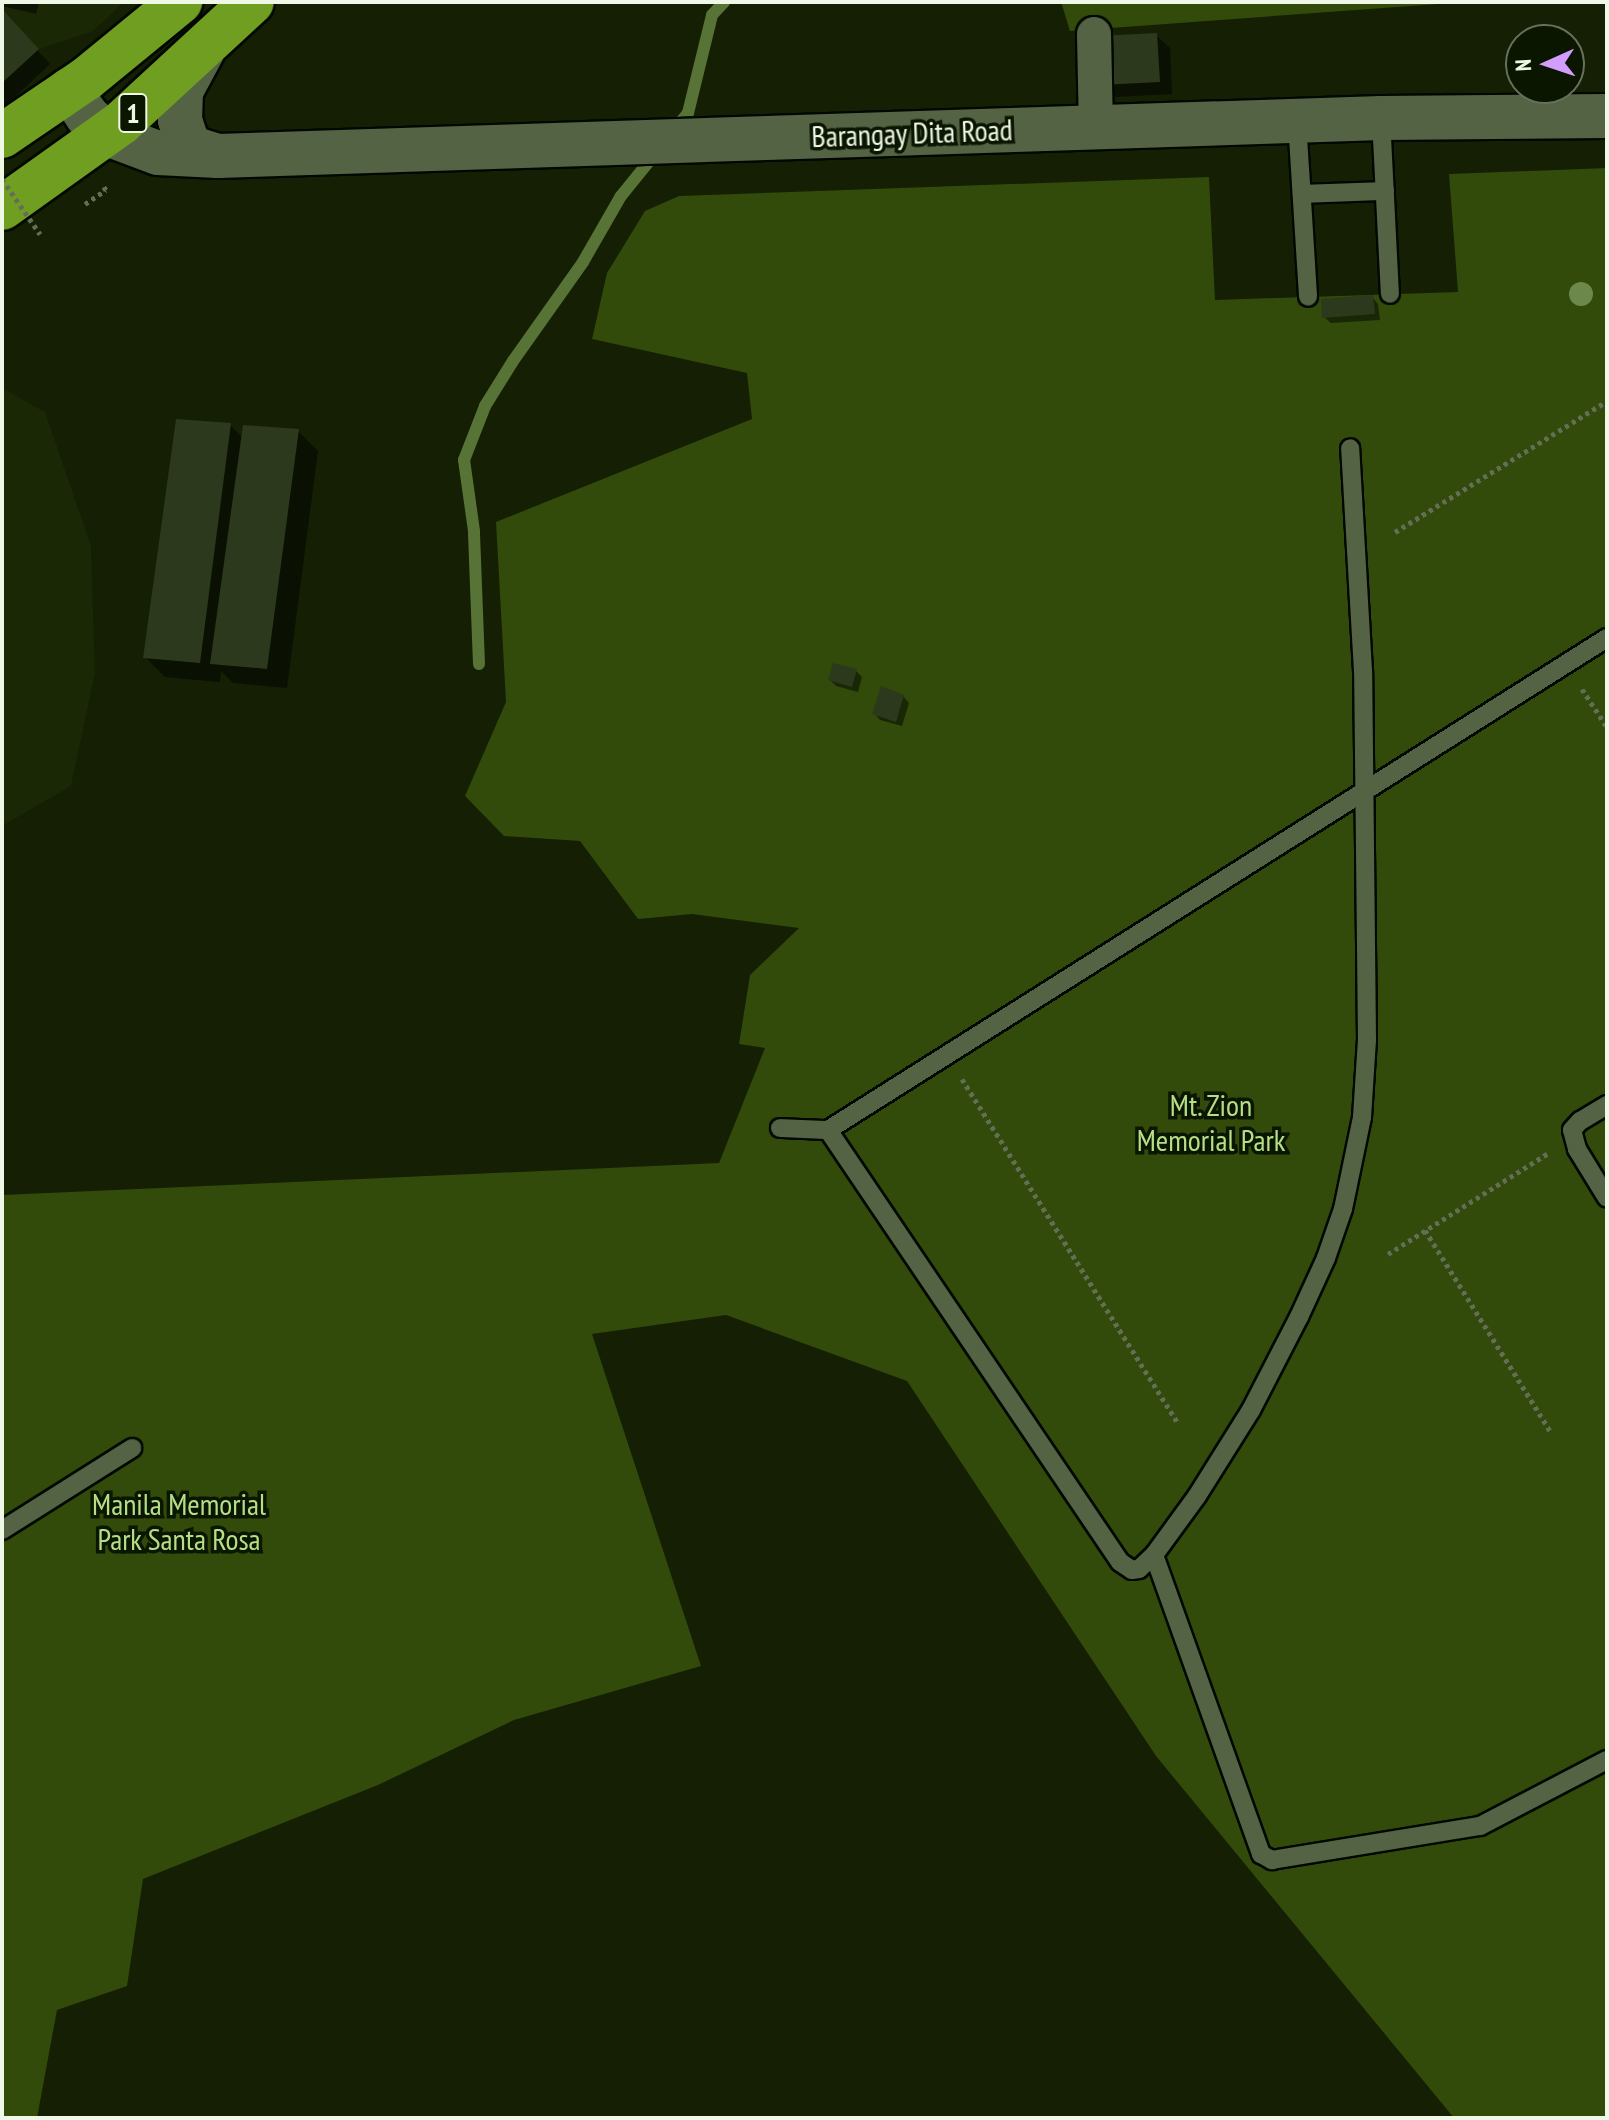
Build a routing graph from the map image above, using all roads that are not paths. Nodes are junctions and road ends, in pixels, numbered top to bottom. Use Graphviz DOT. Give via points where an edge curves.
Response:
graph roads {
  1 [pos="180,2"];
  2 [pos="252,2"];
  3 [pos="1094,34"];
  4 [pos="203,50"];
  5 [pos="69,90"];
  6 [pos="1607,116"];
  7 [pos="1381,118"];
  8 [pos="1297,121"];
  9 [pos="1096,128"];
  10 [pos="107,134"];
  11 [pos="2,136"];
  12 [pos="218,156"];
  13 [pos="1385,191"];
  14 [pos="1302,194"];
  15 [pos="2,208"];
  16 [pos="1390,294"];
  17 [pos="1308,297"];
  18 [pos="1350,448"];
  19 [pos="1607,638"];
  20 [pos="1364,794"];
  21 [pos="1607,1105"];
  22 [pos="780,1128"];
  23 [pos="828,1130"];
  24 [pos="1607,1198"];
  25 [pos="132,1448"];
  26 [pos="2,1530"];
  27 [pos="1154,1555"];
  28 [pos="1607,1760"];
  1 -- 5 [label="highway, 1"];
  2 -- 4 [label="highway, 1"];
  3 -- 9 [label="street"];
  4 -- 10 [label="highway, 1"];
  4 -- 12 [label="street" via="181,91 180,120 187,142"];
  5 -- 10 [label="street, Barangay Dita Road"];
  5 -- 11 [label="highway, 1"];
  6 -- 7 [label="street, Barangay Dita Road"];
  7 -- 8 [label="street, Barangay Dita Road"];
  7 -- 13 [label="lane"];
  8 -- 9 [label="street, Barangay Dita Road"];
  8 -- 14 [label="lane"];
  9 -- 12 [label="street, Barangay Dita Road"];
  10 -- 12 [label="street, Barangay Dita Road" via="158,153"];
  10 -- 15 [label="highway, 1"];
  13 -- 14 [label="lane"];
  13 -- 16 [label="lane"];
  14 -- 17 [label="lane"];
  18 -- 20 [label="lane"];
  19 -- 20 [label="lane"];
  20 -- 23 [label="lane"];
  20 -- 27 [label="lane" via="1367,1040 1362,1117 1343,1209 1326,1258 1251,1410"];
  21 -- 24 [label="lane" via="1572,1130 1577,1149"];
  22 -- 23 [label="lane"];
  23 -- 27 [label="lane" via="1120,1562 1139,1569"];
  25 -- 26 [label="lane"];
  27 -- 28 [label="lane" via="1261,1854 1272,1860 1480,1826"];
}
